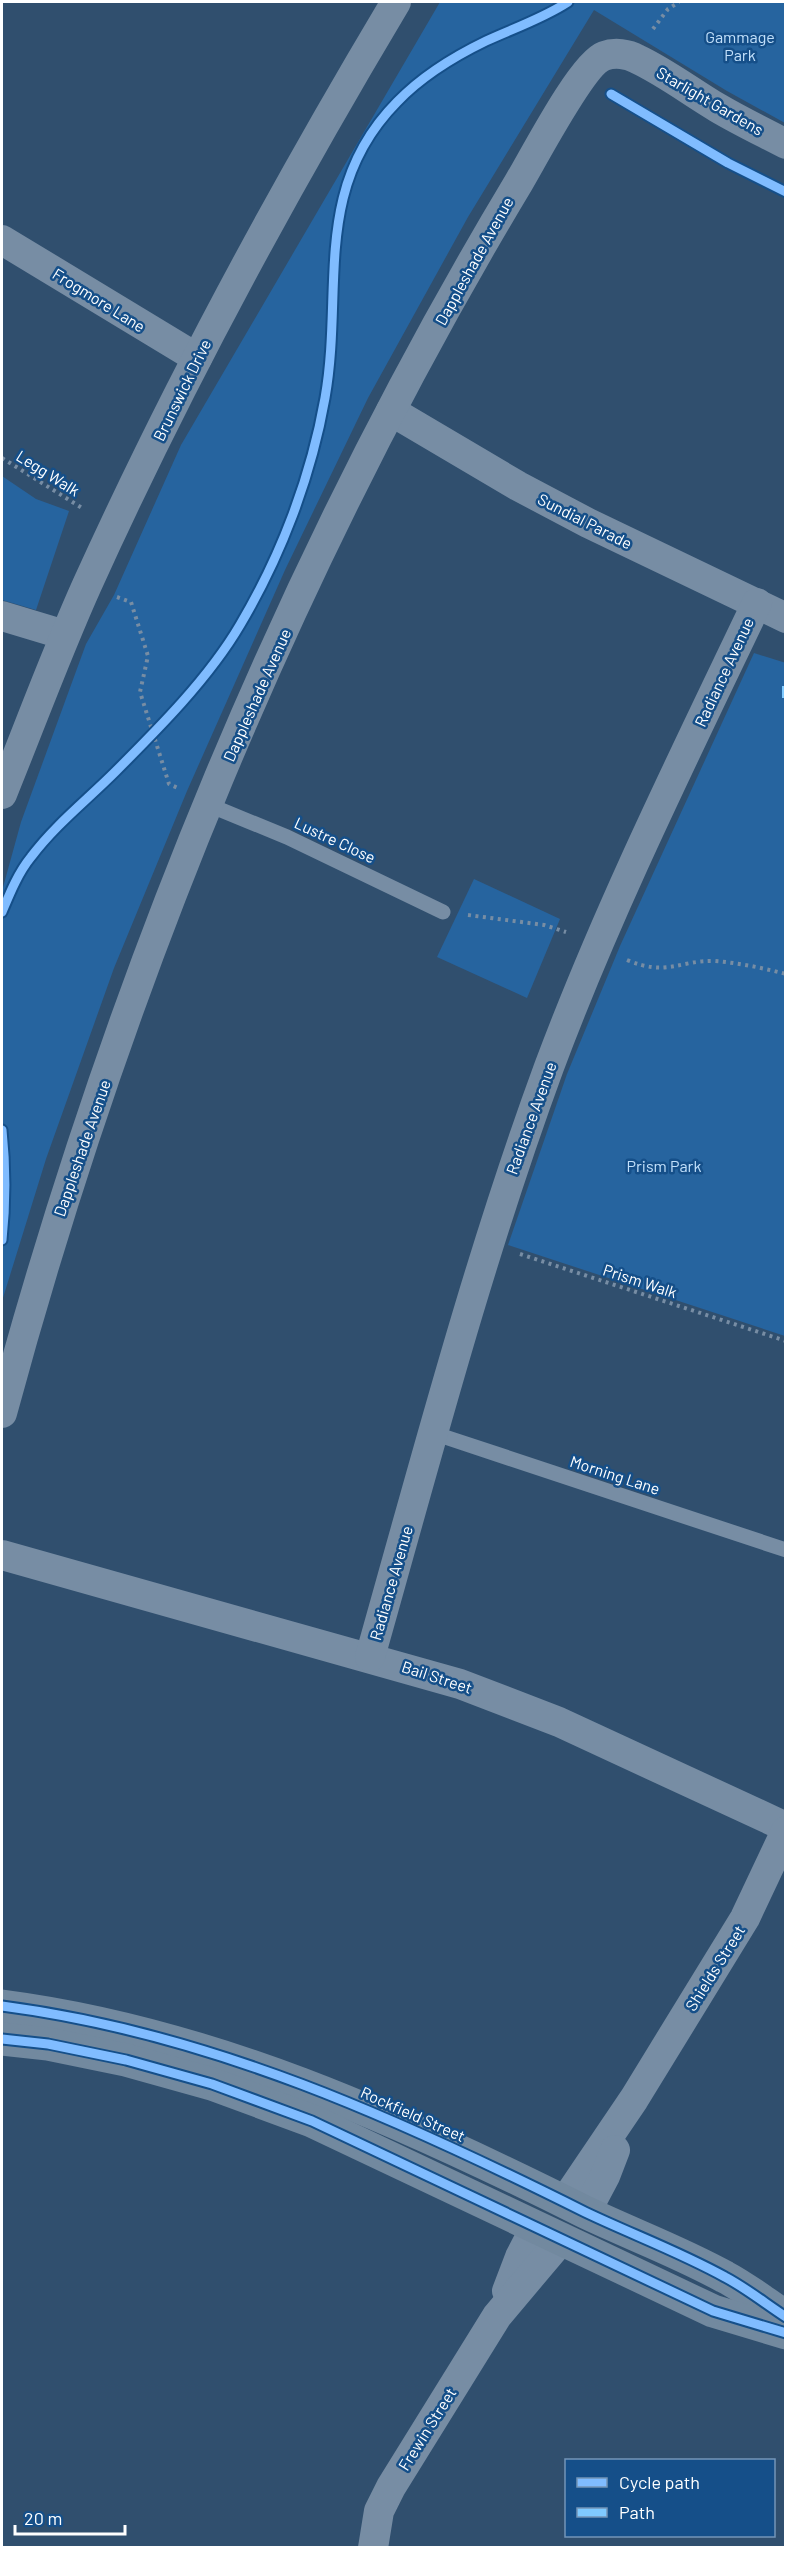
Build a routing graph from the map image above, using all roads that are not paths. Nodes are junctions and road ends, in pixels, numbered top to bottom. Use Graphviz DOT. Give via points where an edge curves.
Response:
graph roads {
  1 [pos="396,2"];
  2 [pos="636,58"];
  3 [pos="786,144"];
  4 [pos="2,240"];
  5 [pos="197,358"];
  6 [pos="391,411"];
  7 [pos="757,603"];
  8 [pos="2,616"];
  9 [pos="786,618"];
  10 [pos="65,635"];
  11 [pos="2,794"];
  12 [pos="208,805"];
  13 [pos="443,912"];
  14 [pos="2,1413"];
  15 [pos="433,1433"];
  16 [pos="786,1550"];
  17 [pos="2,1555"];
  18 [pos="370,1657"];
  19 [pos="786,1829"];
  20 [pos="2,2006"];
  21 [pos="2,2039"];
  22 [pos="576,2207"];
  23 [pos="548,2234"];
  24 [pos="786,2317"];
  25 [pos="786,2333"];
  26 [pos="373,2547"];
  1 -- 5 [label="street, Brunswick Drive" via="281,200"];
  2 -- 3 [label="street, Starlight Gardens"];
  2 -- 6 [label="street, Dappleshade Avenue" via="610,54 599,57 582,77 503,208"];
  4 -- 5 [label="street, Frogmore Lane"];
  5 -- 10 [label="street, Brunswick Drive"];
  6 -- 7 [label="street, Sundial Parade" via="588,523"];
  6 -- 12 [label="street, Dappleshade Avenue" via="306,584"];
  7 -- 9 [label="street, Sundial Parade"];
  7 -- 15 [label="street, Radiance Avenue" via="598,947 550,1065 487,1246"];
  8 -- 10 [label="street"];
  10 -- 11 [label="street, Brunswick Drive"];
  12 -- 13 [label="lane, Lustre Close" via="287,837"];
  12 -- 14 [label="street, Dappleshade Avenue" via="141,978 74,1170"];
  15 -- 16 [label="lane, Morning Lane"];
  15 -- 18 [label="street, Radiance Avenue"];
  17 -- 18 [label="street, Bail Street"];
  18 -- 19 [label="street, Bail Street" via="460,1684 559,1722"];
  19 -- 22 [label="street, Shields Street" via="745,1918 634,2099"];
  20 -- 22 [label="street, Rockfield Street" via="109,2023 282,2075 366,2108"];
  21 -- 23 [label="street" via="126,2060 212,2084 312,2121"];
  22 -- 23 [label="street"];
  22 -- 24 [label="street, Rockfield Street" via="726,2277"];
  23 -- 25 [label="street" via="713,2311"];
  23 -- 26 [label="street, Frewin Street" via="391,2487 379,2511"];
}
